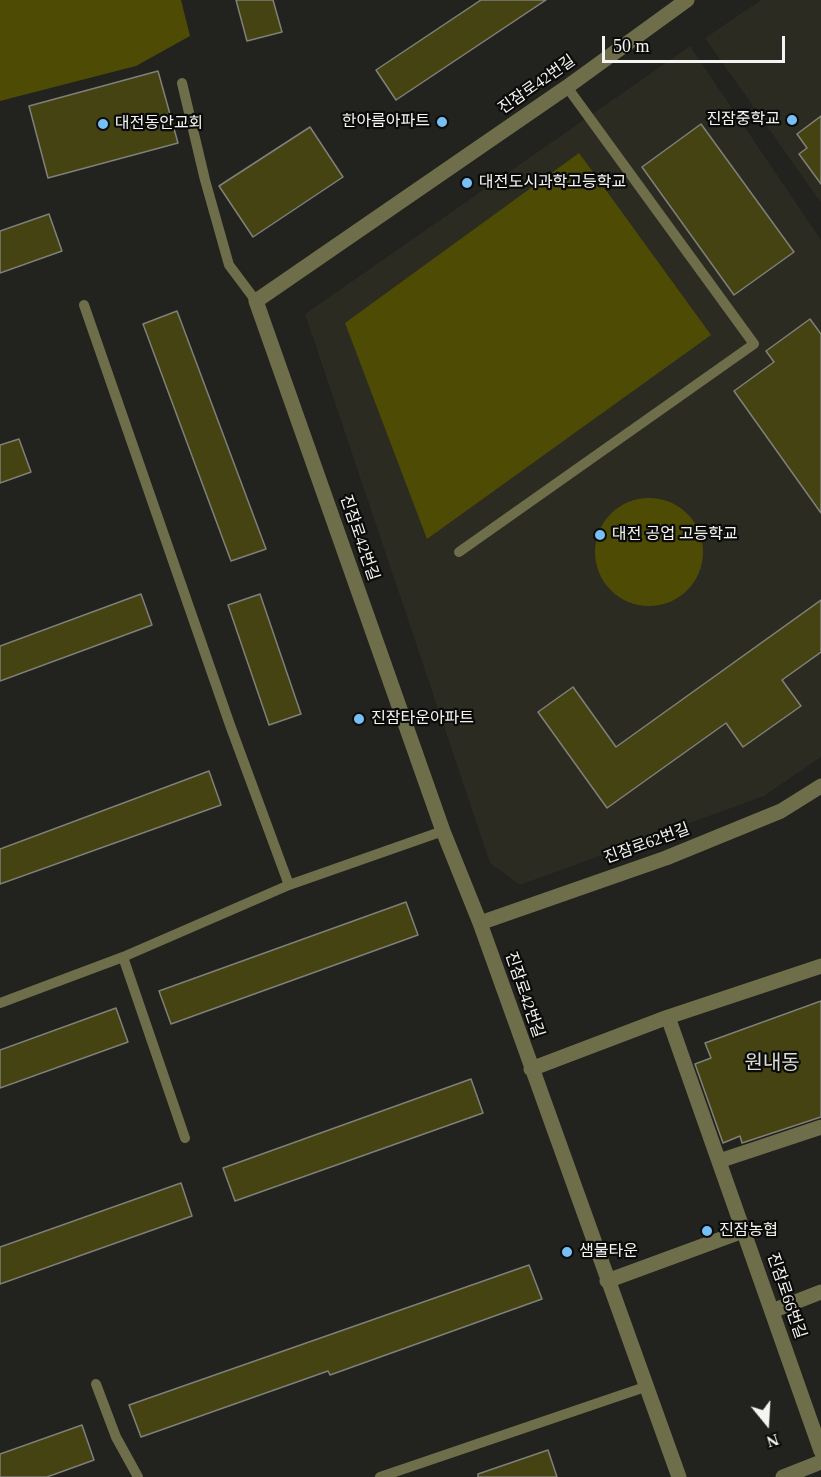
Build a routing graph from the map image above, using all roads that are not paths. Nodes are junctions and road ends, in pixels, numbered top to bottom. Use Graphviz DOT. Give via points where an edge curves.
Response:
graph roads {
  1 [pos="687,0"];
  2 [pos="182,83"];
  3 [pos="567,87"];
  4 [pos="256,301"];
  5 [pos="84,305"];
  6 [pos="459,552"];
  7 [pos="821,786"];
  8 [pos="443,831"];
  9 [pos="290,885"];
  10 [pos="480,923"];
  11 [pos="123,957"];
  12 [pos="821,966"];
  13 [pos="0,1003"];
  14 [pos="668,1017"];
  15 [pos="531,1069"];
  16 [pos="821,1126"];
  17 [pos="185,1138"];
  18 [pos="719,1161"];
  19 [pos="744,1231"];
  20 [pos="607,1281"];
  21 [pos="821,1292"];
  22 [pos="772,1311"];
  23 [pos="96,1384"];
  24 [pos="645,1387"];
  25 [pos="821,1451"];
  26 [pos="821,1462"];
  27 [pos="138,1477"];
  28 [pos="380,1477"];
  29 [pos="679,1477"];
  30 [pos="783,1477"];
  1 -- 3 [label="street, 진잠로42번길"];
  2 -- 4 [label="lane" via="229,265"];
  3 -- 4 [label="street, 진잠로42번길"];
  3 -- 6 [label="lane" via="754,344"];
  4 -- 8 [label="street, 진잠로42번길"];
  5 -- 9 [label="lane" via="226,714"];
  7 -- 10 [label="street, 진잠로62번길" via="781,811 666,858"];
  8 -- 9 [label="lane"];
  8 -- 10 [label="street, 진잠로42번길"];
  9 -- 11 [label="lane"];
  10 -- 15 [label="street, 진잠로42번길"];
  11 -- 13 [label="lane"];
  11 -- 17 [label="lane"];
  12 -- 14 [label="street"];
  14 -- 15 [label="street"];
  14 -- 18 [label="street, 진잠로66번길"];
  15 -- 20 [label="street, 진잠로42번길"];
  16 -- 18 [label="street"];
  18 -- 19 [label="street, 진잠로66번길"];
  19 -- 20 [label="street"];
  19 -- 22 [label="street, 진잠로66번길"];
  20 -- 24 [label="street, 진잠로42번길"];
  21 -- 22 [label="street"];
  22 -- 25 [label="street, 진잠로66번길"];
  23 -- 27 [label="lane" via="116,1437"];
  24 -- 28 [label="lane"];
  24 -- 29 [label="street, 진잠로42번길"];
  26 -- 30 [label="street"];
}
